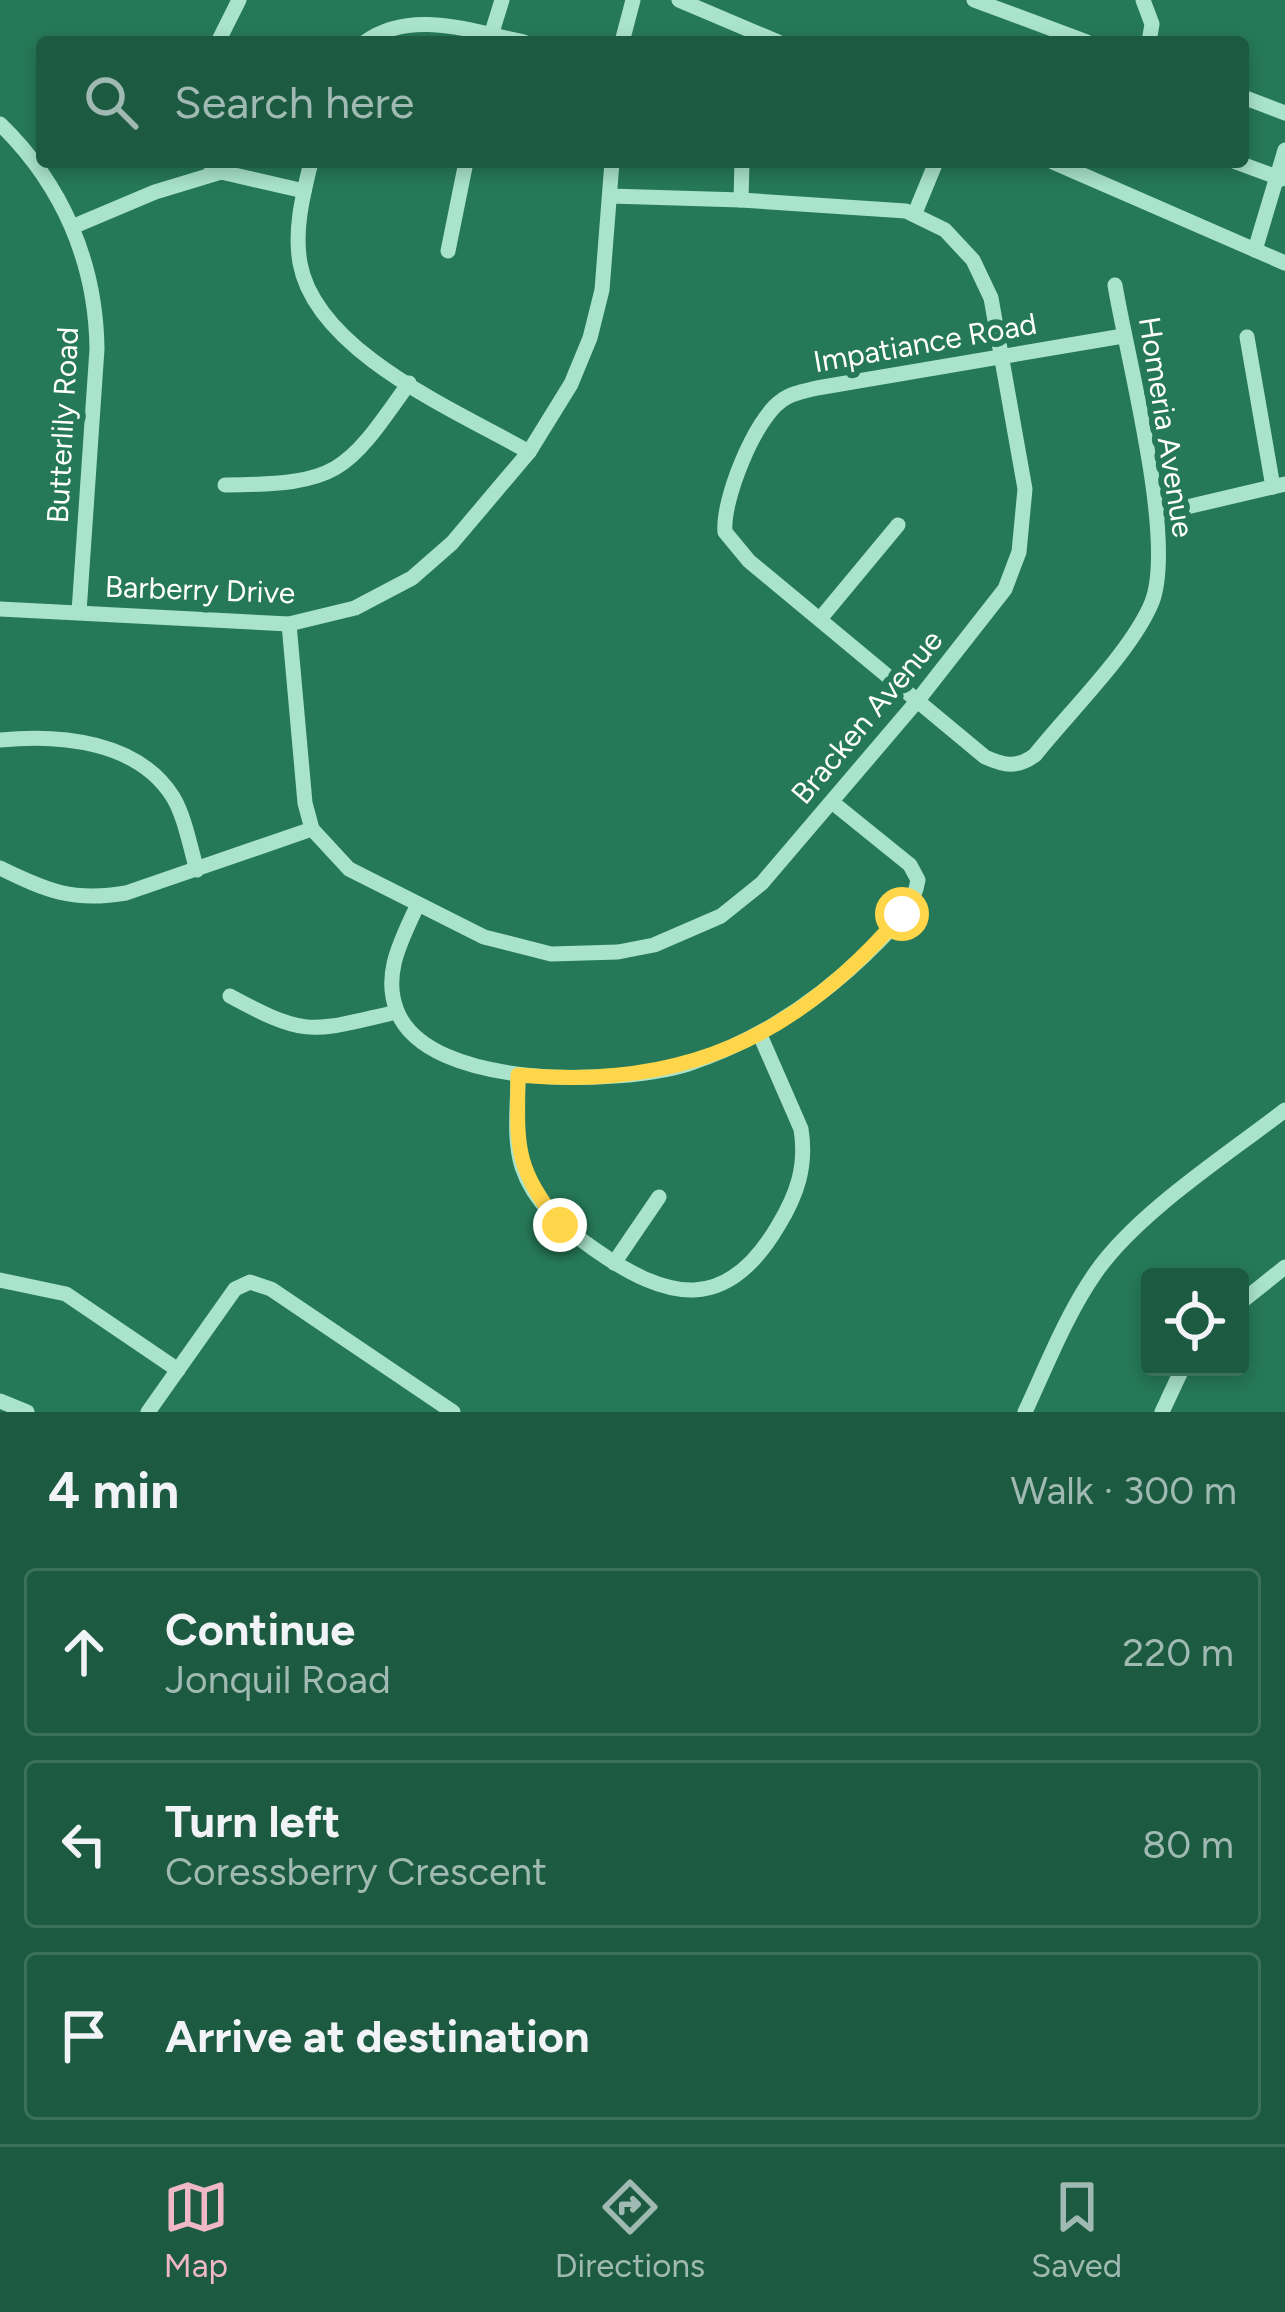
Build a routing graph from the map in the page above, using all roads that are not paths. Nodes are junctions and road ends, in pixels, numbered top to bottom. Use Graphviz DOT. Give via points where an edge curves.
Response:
graph roads {
  1 [pos="239,0"];
  2 [pos="502,0"];
  3 [pos="633,0"];
  4 [pos="679,0"];
  5 [pos="974,0"];
  6 [pos="1143,0"];
  7 [pos="221,36"];
  8 [pos="376,36"];
  9 [pos="480,36"];
  10 [pos="491,36"];
  11 [pos="624,36"];
  12 [pos="761,36"];
  13 [pos="1071,36"];
  14 [pos="1150,36"];
  15 [pos="1249,99"];
  16 [pos="1285,113"];
  17 [pos="0,124"];
  18 [pos="1285,150"];
  19 [pos="1249,167"];
  20 [pos="36,168"];
  21 [pos="36,168"];
  22 [pos="212,168"];
  23 [pos="218,168"];
  24 [pos="310,168"];
  25 [pos="465,168"];
  26 [pos="612,168"];
  27 [pos="742,168"];
  28 [pos="934,168"];
  29 [pos="1067,168"];
  30 [pos="1281,179"];
  31 [pos="304,191"];
  32 [pos="610,196"];
  33 [pos="741,200"];
  34 [pos="915,213"];
  35 [pos="73,226"];
  36 [pos="1255,250"];
  37 [pos="448,251"];
  38 [pos="1285,263"];
  39 [pos="1115,285"];
  40 [pos="1124,336"];
  41 [pos="1247,337"];
  42 [pos="1002,357"];
  43 [pos="409,383"];
  44 [pos="530,452"];
  45 [pos="225,485"];
  46 [pos="1279,486"];
  47 [pos="1157,514"];
  48 [pos="898,524"];
  49 [pos="0,609"];
  50 [pos="79,612"];
  51 [pos="820,620"];
  52 [pos="290,624"];
  53 [pos="918,700"];
  54 [pos="0,740"];
  55 [pos="832,802"];
  56 [pos="312,829"];
  57 [pos="0,868"];
  58 [pos="197,869"];
  59 [pos="417,906"];
  60 [pos="230,996"];
  61 [pos="397,1012"];
  62 [pos="760,1035"];
  63 [pos="518,1075"];
  64 [pos="1285,1110"];
  65 [pos="659,1197"];
  66 [pos="614,1263"];
  67 [pos="1285,1267"];
  68 [pos="0,1280"];
  69 [pos="1249,1296"];
  70 [pos="178,1370"];
  71 [pos="1180,1376"];
  72 [pos="0,1401"];
  73 [pos="27,1412"];
  74 [pos="148,1412"];
  75 [pos="453,1412"];
  76 [pos="1025,1412"];
  77 [pos="1162,1412"];
  1 -- 7 [label="street"];
  2 -- 10 [label="street"];
  3 -- 11 [label="street"];
  4 -- 12 [label="street"];
  5 -- 13 [label="street"];
  6 -- 14 [label="street"];
  8 -- 9 [label="street" via="412,24"];
  15 -- 16 [label="street"];
  17 -- 21 [label="street, Butterlily Road"];
  18 -- 30 [label="street"];
  19 -- 30 [label="street"];
  20 -- 35 [label="street, Butterlily Road"];
  22 -- 35 [label="street"];
  23 -- 31 [label="street"];
  24 -- 31 [label="street"];
  25 -- 37 [label="street"];
  26 -- 32 [label="street, Barberry Drive"];
  27 -- 33 [label="street"];
  28 -- 34 [label="street"];
  29 -- 36 [label="street"];
  30 -- 36 [label="street"];
  31 -- 43 [label="street" via="298,244 315,304 349,341"];
  32 -- 33 [label="street"];
  32 -- 44 [label="street, Barberry Drive" via="590,338"];
  33 -- 34 [label="street"];
  34 -- 42 [label="street, Bracken Avenue" via="945,230 982,273"];
  35 -- 50 [label="street, Butterlily Road" via="97,349"];
  36 -- 38 [label="street"];
  39 -- 40 [label="street, Homeria Avenue"];
  40 -- 42 [label="street, Impatiance Road"];
  40 -- 47 [label="street, Homeria Avenue"];
  41 -- 46 [label="street"];
  42 -- 51 [label="street, Impatiance Road" via="817,388 779,401 765,416 728,501 724,532"];
  42 -- 53 [label="street, Bracken Avenue" via="1025,488 1019,552 1005,589"];
  43 -- 44 [label="street"];
  43 -- 45 [label="street" via="367,443 329,473 289,484"];
  44 -- 52 [label="street, Barberry Drive" via="412,578 355,608"];
  46 -- 47 [label="street"];
  47 -- 53 [label="street, Homeria Avenue" via="1158,580 1150,605 1035,754 1002,765"];
  48 -- 51 [label="street"];
  49 -- 50 [label="street, Barberry Drive"];
  50 -- 52 [label="street, Barberry Drive"];
  51 -- 53 [label="street, Impatiance Road"];
  52 -- 56 [label="street"];
  53 -- 55 [label="street, Bracken Avenue"];
  54 -- 58 [label="street" via="122,752 175,800"];
  55 -- 59 [label="street, Bracken Avenue" via="746,898 654,945 551,954 484,937"];
  55 -- 62 [label="street" via="910,865 917,888 877,944 834,985"];
  56 -- 58 [label="street"];
  56 -- 59 [label="street, Bracken Avenue" via="349,869"];
  57 -- 58 [label="street" via="76,898 126,893"];
  59 -- 61 [label="street" via="392,972"];
  60 -- 61 [label="street" via="304,1030"];
  61 -- 63 [label="street" via="431,1046"];
  62 -- 63 [label="street" via="627,1077"];
  62 -- 66 [label="street" via="804,1146 799,1185 768,1243 741,1273 700,1289 668,1290"];
  63 -- 66 [label="street" via="518,1142 532,1188 560,1225"];
  64 -- 76 [label="street" via="1139,1226 1099,1268"];
  65 -- 66 [label="street"];
  67 -- 69 [label="street"];
  68 -- 70 [label="street" via="66,1294"];
  70 -- 74 [label="street"];
  70 -- 75 [label="street" via="235,1289 250,1282"];
  71 -- 77 [label="street"];
  72 -- 73 [label="street"];
}
